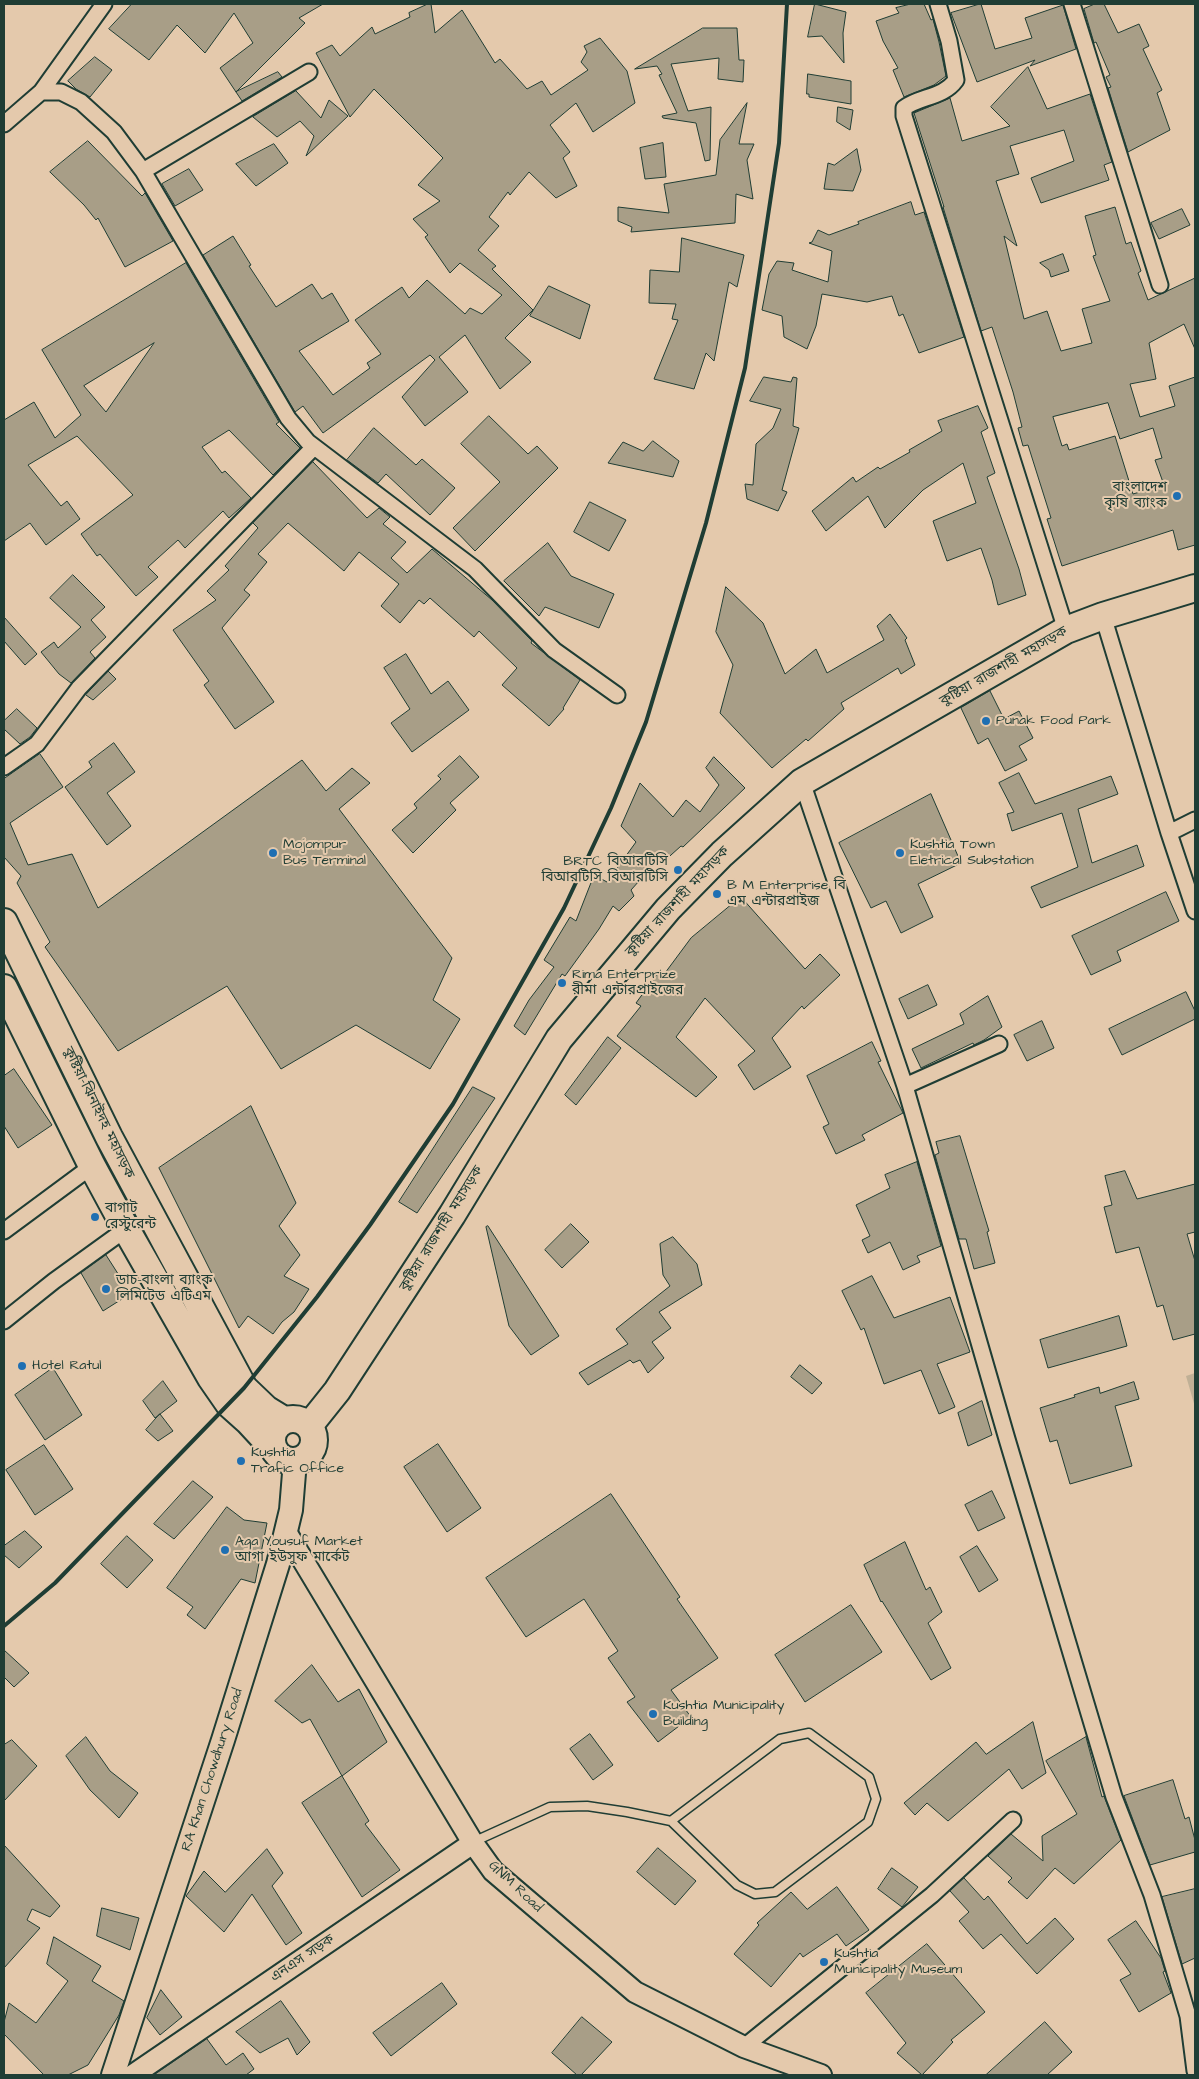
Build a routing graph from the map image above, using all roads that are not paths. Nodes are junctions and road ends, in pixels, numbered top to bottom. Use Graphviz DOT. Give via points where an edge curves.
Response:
graph roads {
  1 [pos="104,4"];
  2 [pos="938,4"];
  3 [pos="1072,4"];
  4 [pos="309,72"];
  5 [pos="41,92"];
  6 [pos="4,124"];
  7 [pos="143,172"];
  8 [pos="1160,285"];
  9 [pos="314,447"];
  10 [pos="1195,588"];
  11 [pos="1103,616"];
  12 [pos="1066,630"];
  13 [pos="617,695"];
  14 [pos="4,767"];
  15 [pos="802,782"];
  16 [pos="1195,820"];
  17 [pos="1169,833"];
  18 [pos="1195,912"];
  19 [pos="6,933"];
  20 [pos="4,988"];
  21 [pos="999,1044"];
  22 [pos="72,1062"];
  23 [pos="48,1076"];
  24 [pos="904,1086"];
  25 [pos="92,1166"];
  26 [pos="126,1229"];
  27 [pos="4,1231"];
  28 [pos="180,1271"];
  29 [pos="159,1286"];
  30 [pos="4,1321"];
  31 [pos="284,1420"];
  32 [pos="309,1426"];
  33 [pos="273,1448"];
  34 [pos="295,1461"];
  35 [pos="286,1532"];
  36 [pos="1013,1820"];
  37 [pos="671,1821"];
  38 [pos="473,1843"];
  39 [pos="744,2047"];
  40 [pos="1195,2071"];
  41 [pos="113,2075"];
  42 [pos="133,2075"];
  43 [pos="821,2075"];
  1 -- 5 [label="street"];
  2 -- 12 [label="street" via="956,80 951,87 904,108 904,116"];
  3 -- 8 [label="street"];
  4 -- 7 [label="street"];
  5 -- 6 [label="street"];
  5 -- 7 [label="street" via="62,92 81,102 114,132"];
  7 -- 9 [label="street" via="288,418"];
  9 -- 13 [label="street" via="475,569 554,650"];
  9 -- 14 [label="street" via="79,688 36,744"];
  10 -- 11 [label="highway, কুষ্টিয়া রাজশাহী মহাসড়ক"];
  11 -- 12 [label="highway, কুষ্টিয়া রাজশাহী মহাসড়ক"];
  11 -- 17 [label="street"];
  12 -- 15 [label="highway, কুষ্টিয়া রাজশাহী মহাসড়ক"];
  15 -- 24 [label="street"];
  15 -- 32 [label="highway, কুষ্টিয়া রাজশাহী মহাসড়ক" via="722,854 668,909 559,1039 447,1223 337,1391"];
  16 -- 17 [label="street"];
  17 -- 18 [label="street"];
  19 -- 22 [label="highway, কুষ্টিয়া-ঝিনাইদহ মহাসড়ক"];
  20 -- 23 [label="highway, কুষ্টিয়া-ঝিনাইদহ মহাসড়ক"];
  21 -- 24 [label="street"];
  22 -- 23 [label="highway"];
  22 -- 28 [label="highway, কুষ্টিয়া-ঝিনাইদহ মহাসড়ক"];
  23 -- 25 [label="highway, কুষ্টিয়া-ঝিনাইদহ মহাসড়ক"];
  24 -- 40 [label="street" via="1114,1797 1152,1895 1188,2016"];
  25 -- 26 [label="highway, কুষ্টিয়া-ঝিনাইদহ মহাসড়ক"];
  25 -- 27 [label="street"];
  26 -- 29 [label="highway, কুষ্টিয়া-ঝিনাইদহ মহাসড়ক"];
  26 -- 30 [label="street"];
  28 -- 29 [label="highway"];
  28 -- 31 [label="highway, কুষ্টিয়া-ঝিনাইদহ মহাসড়ক" via="244,1388 266,1409"];
  29 -- 33 [label="highway, কুষ্টিয়া-ঝিনাইদহ মহাসড়ক" via="228,1404"];
  31 -- 32 [label="highway" via="298,1419"];
  31 -- 33 [label="highway" via="271,1436"];
  32 -- 34 [label="highway" via="314,1437 312,1448 306,1457"];
  33 -- 34 [label="highway" via="280,1457"];
  34 -- 35 [label="main road, RA Khan Chowdhury Road"];
  35 -- 38 [label="street, GNM Road"];
  35 -- 41 [label="main road, RA Khan Chowdhury Road" via="224,1740"];
  36 -- 39 [label="street" via="932,1895"];
  37 -- 37 [label="lane" via="780,1738 809,1733 869,1777 876,1799 868,1822 775,1892 755,1894 736,1885"];
  37 -- 38 [label="lane" via="587,1806 550,1807"];
  38 -- 39 [label="street, GNM Road" via="493,1871 635,1992"];
  38 -- 42 [label="street, এনএস সড়ক"];
  39 -- 43 [label="street, GNM Road"];
}
